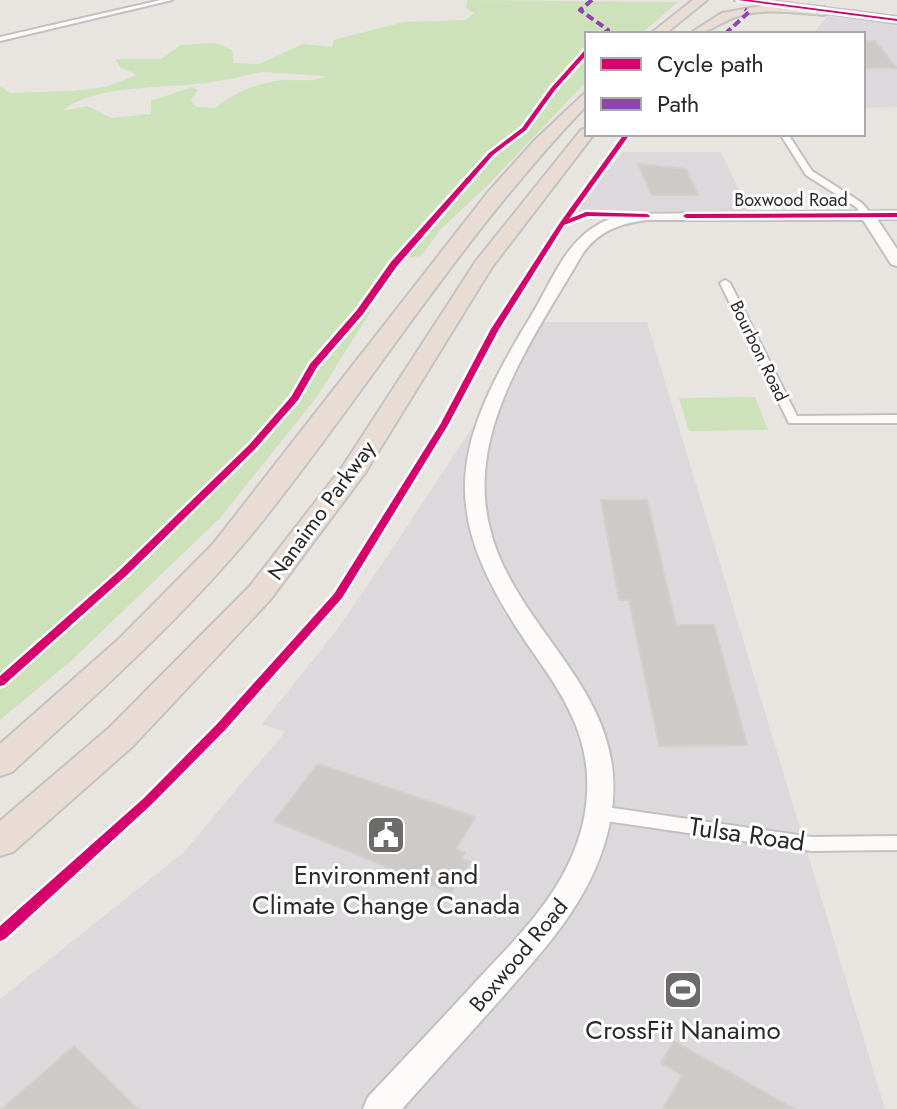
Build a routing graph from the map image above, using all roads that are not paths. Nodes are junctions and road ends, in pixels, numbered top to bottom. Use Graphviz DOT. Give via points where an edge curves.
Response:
graph roads {
  1 [pos="169,0"];
  2 [pos="682,0"];
  3 [pos="701,0"];
  4 [pos="729,0"];
  5 [pos="740,0"];
  6 [pos="782,0"];
  7 [pos="824,11"];
  8 [pos="897,20"];
  9 [pos="650,32"];
  10 [pos="660,32"];
  11 [pos="689,32"];
  12 [pos="699,32"];
  13 [pos="0,39"];
  14 [pos="585,98"];
  15 [pos="585,136"];
  16 [pos="785,136"];
  17 [pos="867,215"];
  18 [pos="897,215"];
  19 [pos="897,261"];
  20 [pos="725,283"];
  21 [pos="897,419"];
  22 [pos="0,763"];
  23 [pos="599,813"];
  24 [pos="0,842"];
  25 [pos="897,843"];
  26 [pos="380,1109"];
  1 -- 13 [label="street"];
  2 -- 9 [label="highway" via="682,6"];
  3 -- 10 [label="highway"];
  4 -- 11 [label="highway"];
  5 -- 7 [label="street"];
  6 -- 7 [label="highway"];
  7 -- 8 [label="street"];
  7 -- 12 [label="highway" via="745,9 724,14"];
  14 -- 22 [label="highway" via="506,179 428,275 250,518 130,647"];
  15 -- 24 [label="highway, Nanaimo Parkway" via="483,265 352,473 260,593 121,737"];
  16 -- 17 [label="street" via="809,173"];
  17 -- 18 [label="street, Boxwood Road"];
  17 -- 19 [label="street"];
  17 -- 23 [label="street, Boxwood Road" via="647,216 596,227 546,304 483,428 474,499 489,560 590,723 601,762"];
  20 -- 21 [label="street, Bourbon Road" via="793,420"];
  23 -- 25 [label="street, Tulsa Road" via="812,844"];
  23 -- 26 [label="street, Boxwood Road" via="585,864 553,919"];
}
